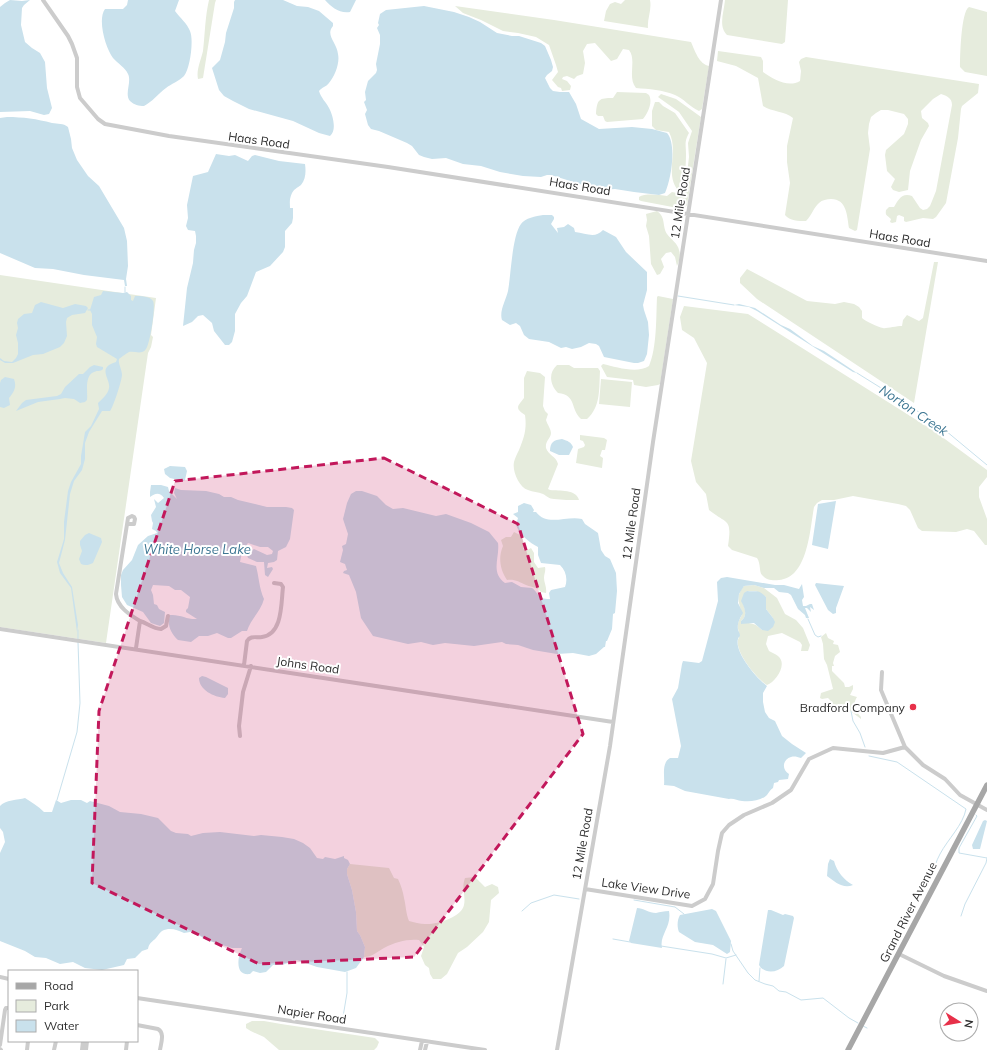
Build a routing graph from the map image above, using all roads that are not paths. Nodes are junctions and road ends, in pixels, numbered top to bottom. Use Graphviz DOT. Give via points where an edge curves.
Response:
graph roads {
  1 [pos="44,0"];
  2 [pos="721,0"];
  3 [pos="689,213"];
  4 [pos="987,261"];
  5 [pos="127,524"];
  6 [pos="274,583"];
  7 [pos="168,616"];
  8 [pos="140,621"];
  9 [pos="0,629"];
  10 [pos="136,648"];
  11 [pos="244,665"];
  12 [pos="250,666"];
  13 [pos="882,672"];
  14 [pos="613,722"];
  15 [pos="240,736"];
  16 [pos="905,747"];
  17 [pos="987,785"];
  18 [pos="977,805"];
  19 [pos="987,810"];
  20 [pos="585,889"];
  21 [pos="899,954"];
  22 [pos="987,991"];
  23 [pos="138,998"];
  24 [pos="7,1008"];
  25 [pos="138,1025"];
  26 [pos="422,1041"];
  27 [pos="427,1042"];
  28 [pos="0,1045"];
  29 [pos="160,1050"];
  30 [pos="420,1050"];
  31 [pos="425,1050"];
  32 [pos="484,1050"];
  33 [pos="557,1050"];
  34 [pos="848,1050"];
  1 -- 3 [label="street, Haas Road" via="72,44 77,58 78,93 86,107 105,124 168,136"];
  2 -- 3 [label="street, 12 Mile Road"];
  3 -- 4 [label="street, Haas Road"];
  3 -- 14 [label="street, 12 Mile Road"];
  5 -- 8 [label="street" via="116,599 120,606"];
  6 -- 11 [label="street" via="283,587 278,624 268,635 249,638"];
  7 -- 8 [label="street" via="166,626 161,629"];
  8 -- 10 [label="street"];
  9 -- 10 [label="street, Johns Road"];
  10 -- 11 [label="street, Johns Road"];
  11 -- 12 [label="street, Johns Road"];
  12 -- 14 [label="street, Johns Road"];
  12 -- 15 [label="street" via="243,692"];
  13 -- 16 [label="street" via="881,690"];
  14 -- 20 [label="street, 12 Mile Road"];
  16 -- 18 [label="street" via="923,765 945,779 960,795"];
  16 -- 20 [label="street, Lake View Drive" via="883,753 833,748 809,759 791,790 772,803 744,815 722,833 713,884 705,899 692,906"];
  17 -- 18 [label="main road, Grand River Avenue"];
  18 -- 19 [label="street"];
  18 -- 21 [label="main road, Grand River Avenue"];
  20 -- 33 [label="street, 12 Mile Road"];
  21 -- 22 [label="street" via="944,976"];
  21 -- 34 [label="main road, Grand River Avenue"];
  23 -- 26 [label="street, Napier Road"];
  24 -- 28 [label="street"];
  25 -- 29 [label="street" via="161,1030"];
  26 -- 27 [label="street, Napier Road"];
  26 -- 30 [label="street"];
  27 -- 31 [label="street"];
  27 -- 32 [label="street, Napier Road"];
}
